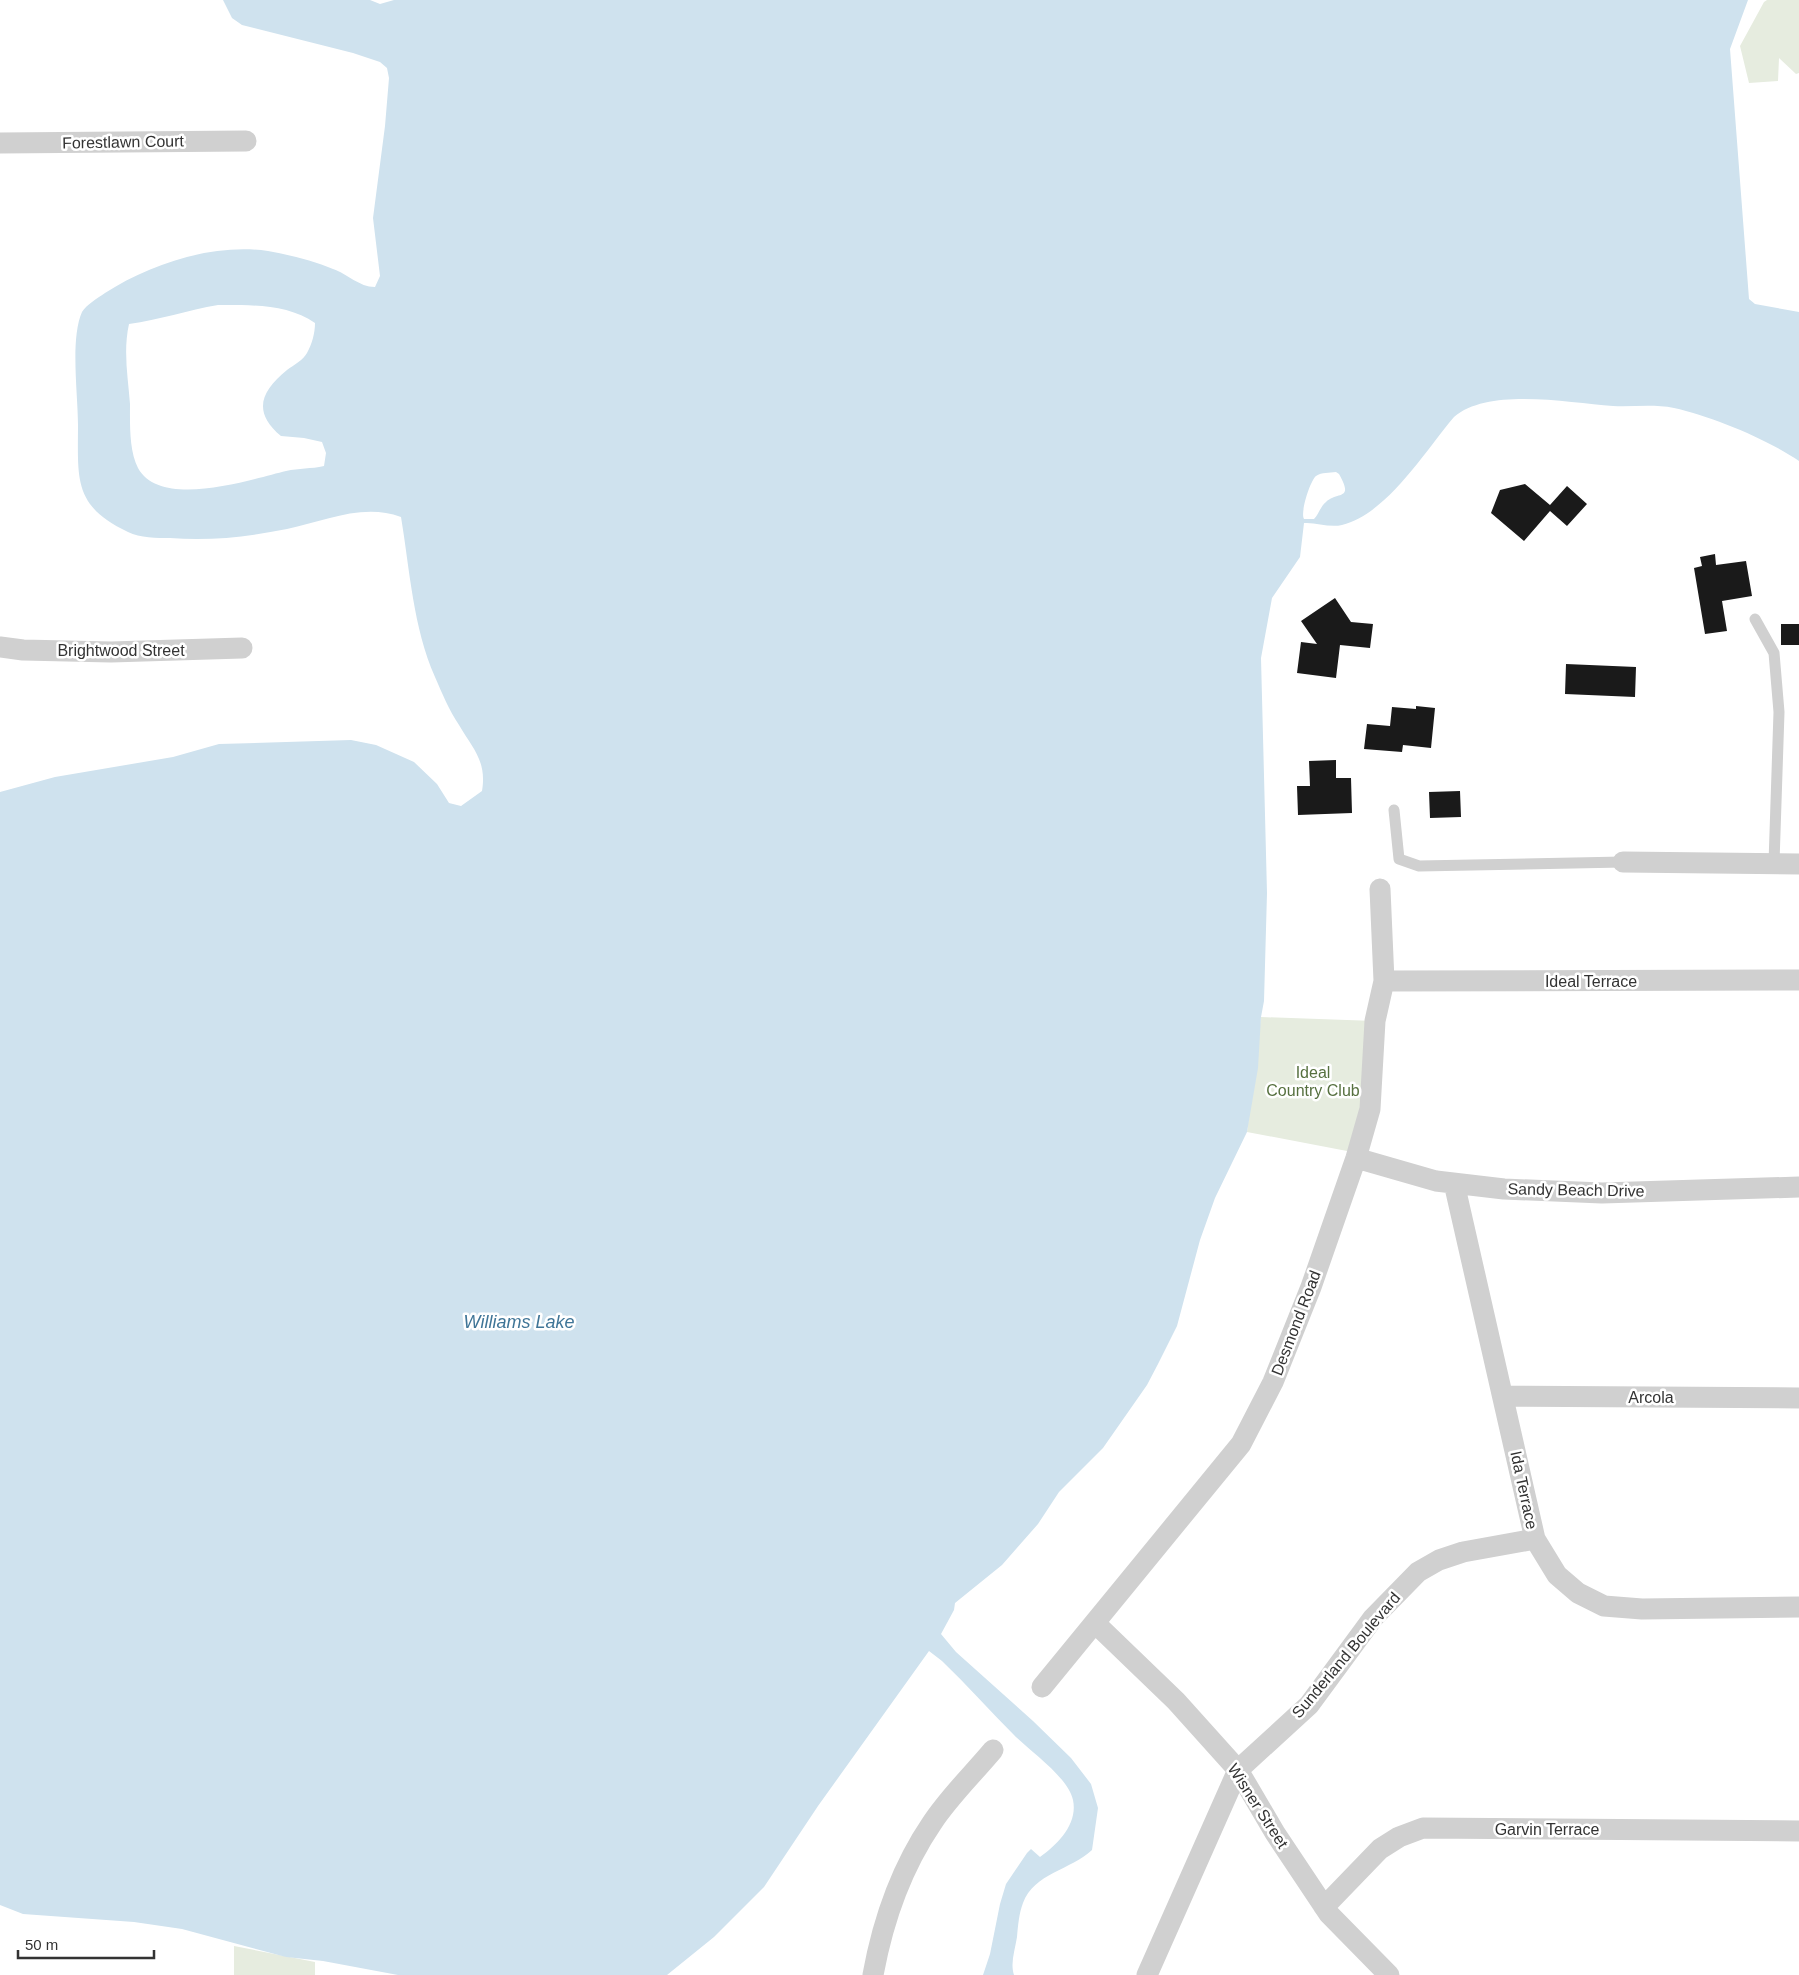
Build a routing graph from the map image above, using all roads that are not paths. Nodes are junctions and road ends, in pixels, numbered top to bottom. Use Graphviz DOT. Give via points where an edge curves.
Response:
graph roads {
  1 [pos="246,141"];
  2 [pos="0,143"];
  3 [pos="1755,619"];
  4 [pos="0,647"];
  5 [pos="242,648"];
  6 [pos="1394,810"];
  7 [pos="1623,862"];
  8 [pos="1774,863"];
  9 [pos="1799,864"];
  10 [pos="1380,889"];
  11 [pos="1799,980"];
  12 [pos="1384,981"];
  13 [pos="1356,1158"];
  14 [pos="1454,1183"];
  15 [pos="1799,1187"];
  16 [pos="1504,1396"];
  17 [pos="1799,1398"];
  18 [pos="1535,1539"];
  19 [pos="1799,1607"];
  20 [pos="1095,1623"];
  21 [pos="1042,1687"];
  22 [pos="994,1750"];
  23 [pos="1238,1770"];
  24 [pos="1799,1830"];
  25 [pos="1324,1907"];
  26 [pos="873,1975"];
  27 [pos="1147,1975"];
  28 [pos="1389,1975"];
  1 -- 2 [label="street, Forestlawn Court"];
  3 -- 8 [label="lane" via="1774,653 1780,712"];
  4 -- 5 [label="street, Brightwood Street" via="111,652"];
  6 -- 7 [label="lane" via="1399,859 1419,866"];
  7 -- 8 [label="street"];
  8 -- 9 [label="street"];
  10 -- 12 [label="street, Desmond Road"];
  11 -- 12 [label="street, Ideal Terrace"];
  12 -- 13 [label="street, Desmond Road" via="1375,1021 1370,1109"];
  13 -- 14 [label="street, Sandy Beach Drive" via="1436,1181"];
  13 -- 20 [label="street, Desmond Road" via="1311,1287 1273,1382 1241,1444"];
  14 -- 15 [label="street, Sandy Beach Drive" via="1504,1189 1602,1192"];
  14 -- 16 [label="street, Ida Terrace"];
  16 -- 17 [label="street, Arcola"];
  16 -- 18 [label="street, Ida Terrace"];
  18 -- 19 [label="street, Ida Terrace" via="1557,1575 1578,1593 1604,1606 1642,1609"];
  18 -- 23 [label="street, Sunderland Boulevard" via="1463,1552 1418,1572 1373,1618 1308,1705"];
  20 -- 21 [label="street, Desmond Road"];
  20 -- 23 [label="street, Wisner Street" via="1176,1701"];
  22 -- 26 [label="street" via="933,1822 914,1851 898,1882 880,1934"];
  23 -- 25 [label="street, Wisner Street" via="1275,1834"];
  23 -- 27 [label="street, Sunderland Boulevard"];
  24 -- 25 [label="street, Garvin Terrace" via="1422,1828 1380,1849"];
  25 -- 28 [label="street, Wisner Street"];
}
